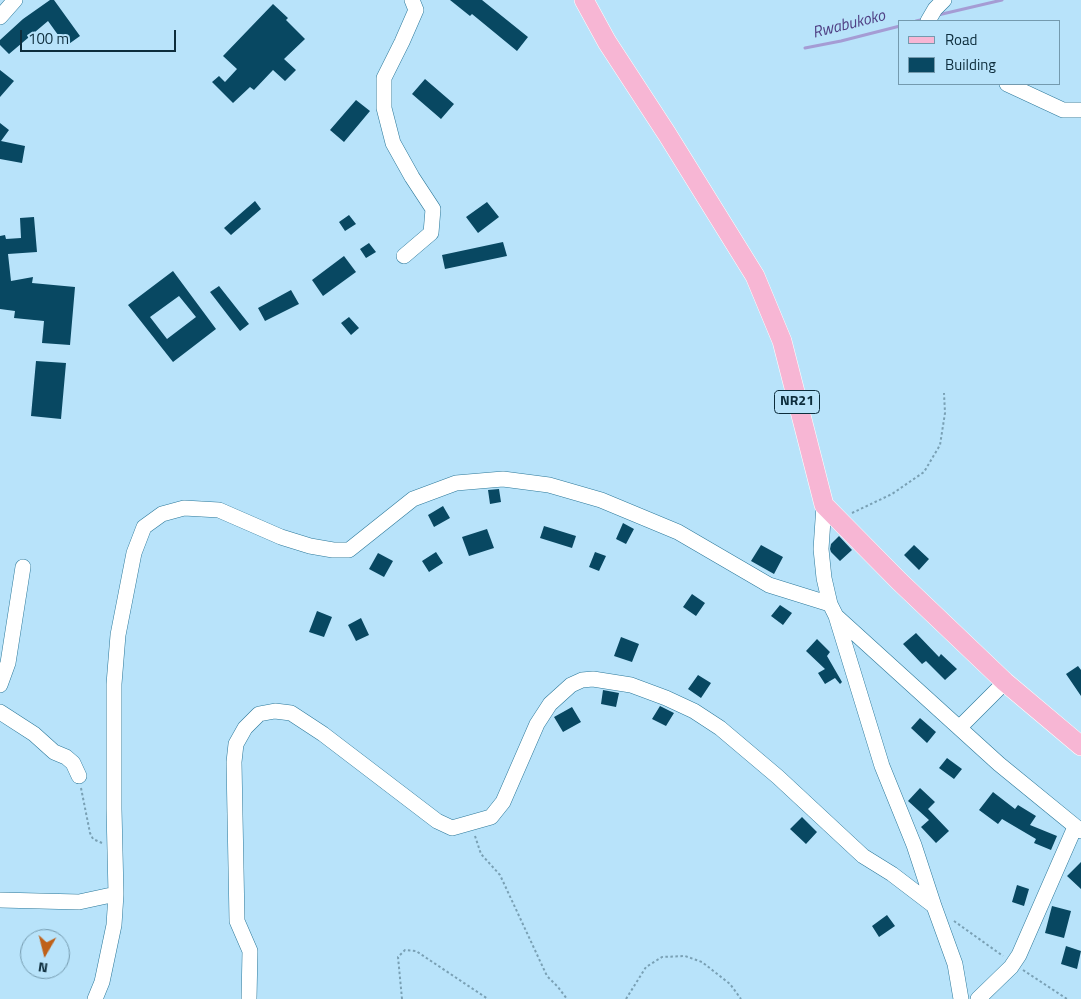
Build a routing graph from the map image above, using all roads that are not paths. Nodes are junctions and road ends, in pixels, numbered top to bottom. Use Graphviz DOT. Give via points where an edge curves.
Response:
graph roads {
  1 [pos="15,0"];
  2 [pos="412,0"];
  3 [pos="584,0"];
  4 [pos="944,0"];
  5 [pos="0,17"];
  6 [pos="929,20"];
  7 [pos="1009,85"];
  8 [pos="1081,110"];
  9 [pos="404,256"];
  10 [pos="824,505"];
  11 [pos="23,567"];
  12 [pos="833,610"];
  13 [pos="1005,682"];
  14 [pos="0,685"];
  15 [pos="0,712"];
  16 [pos="960,727"];
  17 [pos="1081,746"];
  18 [pos="79,776"];
  19 [pos="1078,829"];
  20 [pos="116,894"];
  21 [pos="0,900"];
  22 [pos="934,906"];
  23 [pos="95,999"];
  24 [pos="249,999"];
  25 [pos="961,999"];
  26 [pos="978,999"];
  1 -- 5 [label="street"];
  2 -- 9 [label="street" via="416,10 384,78 384,108 394,143 433,209 431,233"];
  3 -- 10 [label="main road, NR21" via="755,276 782,341"];
  4 -- 6 [label="street"];
  7 -- 8 [label="street" via="1063,110"];
  10 -- 12 [label="street" via="821,549 824,578"];
  10 -- 13 [label="main road"];
  11 -- 14 [label="street" via="8,663"];
  12 -- 16 [label="street"];
  12 -- 20 [label="street" via="769,585 678,532 601,500 549,485 503,479 456,483 412,499 349,550 310,546 219,510 184,508 162,514 144,527 134,553 118,635 114,684"];
  12 -- 22 [label="street" via="882,766"];
  13 -- 16 [label="street"];
  13 -- 17 [label="main road"];
  15 -- 18 [label="street" via="34,734 54,752 66,757"];
  16 -- 19 [label="street"];
  19 -- 26 [label="street" via="1019,955"];
  20 -- 21 [label="street" via="79,902"];
  20 -- 23 [label="street" via="114,925 102,982"];
  22 -- 24 [label="street" via="864,856 720,728 694,711 631,685 593,679 571,685 550,704 536,724 503,802 491,817 452,828 437,821 323,734 291,713 275,711 259,714 245,728 236,744 234,762 237,921 250,950"];
  22 -- 25 [label="street" via="955,964"];
}
